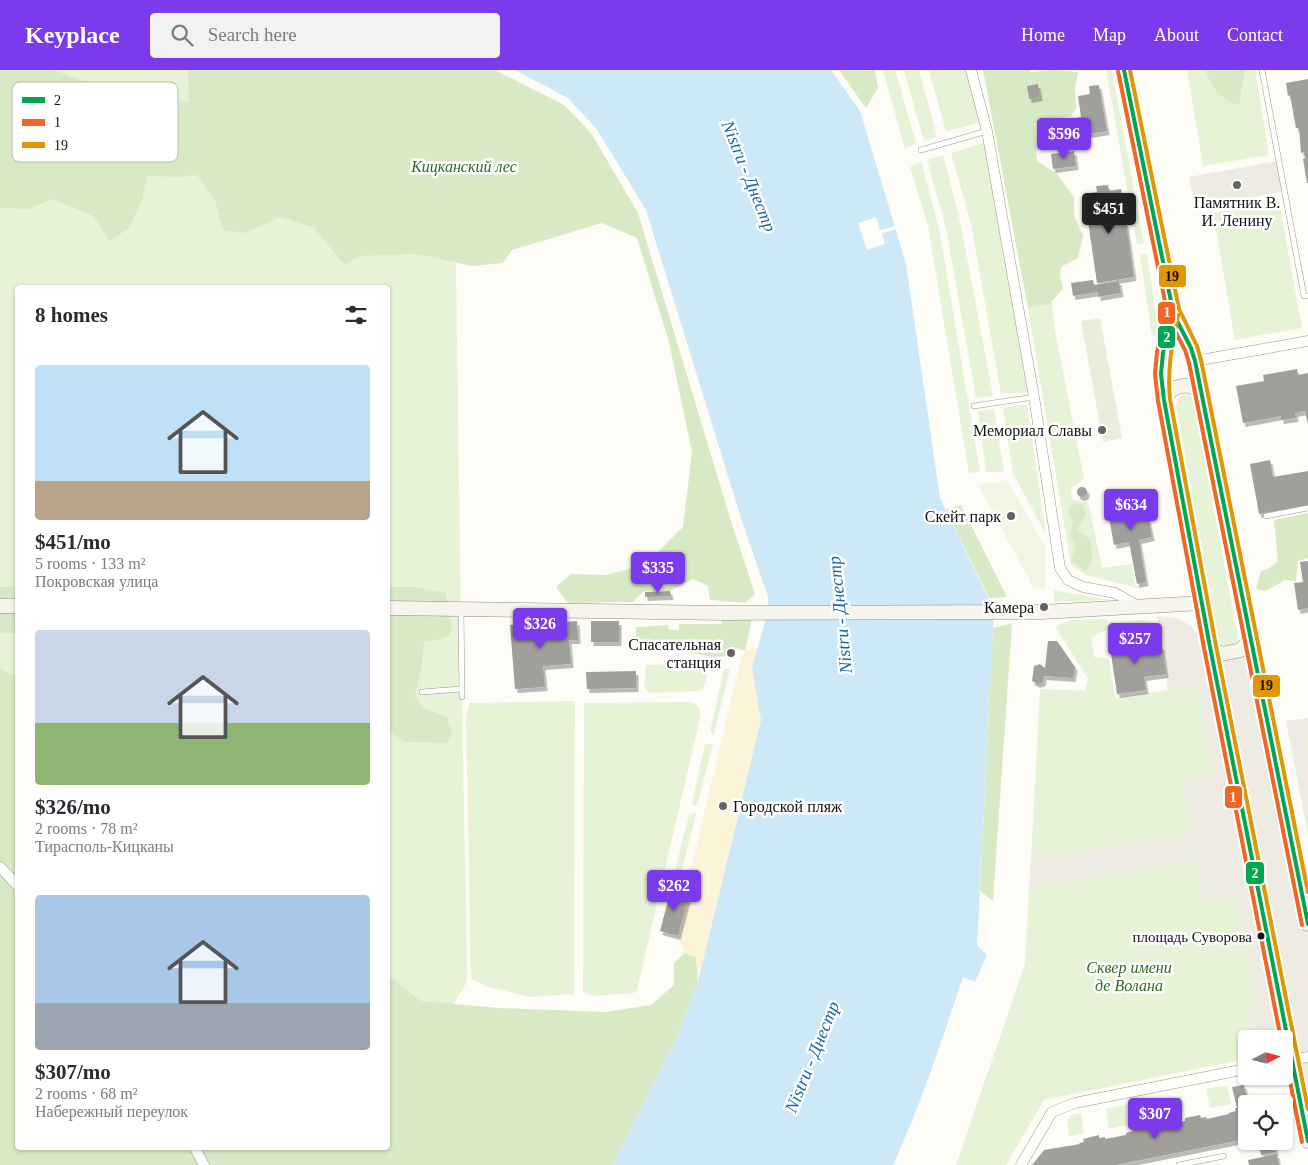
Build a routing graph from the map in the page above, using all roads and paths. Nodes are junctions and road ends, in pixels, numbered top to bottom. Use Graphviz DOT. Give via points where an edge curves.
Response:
graph roads {
  1 [pos="971,70"];
  2 [pos="1124,70"];
  3 [pos="1262,70"];
  4 [pos="987,131"];
  5 [pos="921,150"];
  6 [pos="1308,296"];
  7 [pos="1173,311"];
  8 [pos="1308,341"];
  9 [pos="1195,361"];
  10 [pos="1202,394"];
  11 [pos="1034,397"];
  12 [pos="1164,400"];
  13 [pos="974,406"];
  14 [pos="1308,508"];
  15 [pos="1266,516"];
  16 [pos="1202,603"];
  17 [pos="0,606"];
  18 [pos="15,606"];
  19 [pos="1139,606"];
  20 [pos="390,608"];
  21 [pos="461,608"];
  22 [pos="1250,638"];
  23 [pos="1210,647"];
  24 [pos="461,689"];
  25 [pos="422,692"];
  26 [pos="462,697"];
  27 [pos="0,867"];
  28 [pos="15,883"];
  29 [pos="1308,924"];
  30 [pos="1282,1030"];
  31 [pos="1308,1058"];
  32 [pos="1293,1060"];
  33 [pos="1238,1071"];
  34 [pos="1293,1081"];
  35 [pos="1052,1112"];
  36 [pos="1043,1127"];
  37 [pos="1308,1141"];
  38 [pos="1034,1142"];
  39 [pos="196,1150"];
  40 [pos="1224,1156"];
  41 [pos="1197,1163"];
  42 [pos="204,1165"];
  43 [pos="1021,1165"];
  44 [pos="1179,1165"];
  1 -- 4 [label="street"];
  2 -- 7 [label="main road"];
  3 -- 6 [label="lane" via="1304,296"];
  4 -- 5 [label="lane"];
  4 -- 11 [label="street"];
  7 -- 9 [label="main road"];
  7 -- 12 [label="main road" via="1163,353"];
  8 -- 9 [label="street"];
  9 -- 10 [label="main road"];
  10 -- 12 [label="main road" via="1196,388 1186,386 1172,389"];
  10 -- 22 [label="main road"];
  11 -- 13 [label="lane"];
  11 -- 19 [label="street" via="1060,568 1068,580 1083,587 1116,593"];
  12 -- 16 [label="main road"];
  14 -- 15 [label="lane"];
  16 -- 19 [label="main road"];
  16 -- 23 [label="main road"];
  17 -- 18 [label="main road"];
  19 -- 21 [label="main road" via="1042,612 722,613"];
  20 -- 21 [label="main road"];
  21 -- 24 [label="lane"];
  22 -- 23 [label="main road" via="1241,650 1222,654"];
  22 -- 29 [label="main road"];
  23 -- 30 [label="main road"];
  24 -- 25 [label="lane"];
  24 -- 26 [label="lane"];
  27 -- 28 [label="street"];
  31 -- 32 [label="street"];
  33 -- 35 [label="street" via="1075,1103"];
  34 -- 37 [label="main road"];
  35 -- 36 [label="lane"];
  36 -- 38 [label="street"];
  38 -- 43 [label="lane"];
  39 -- 42 [label="street"];
  40 -- 41 [label="lane"];
  41 -- 44 [label="lane"];
}
